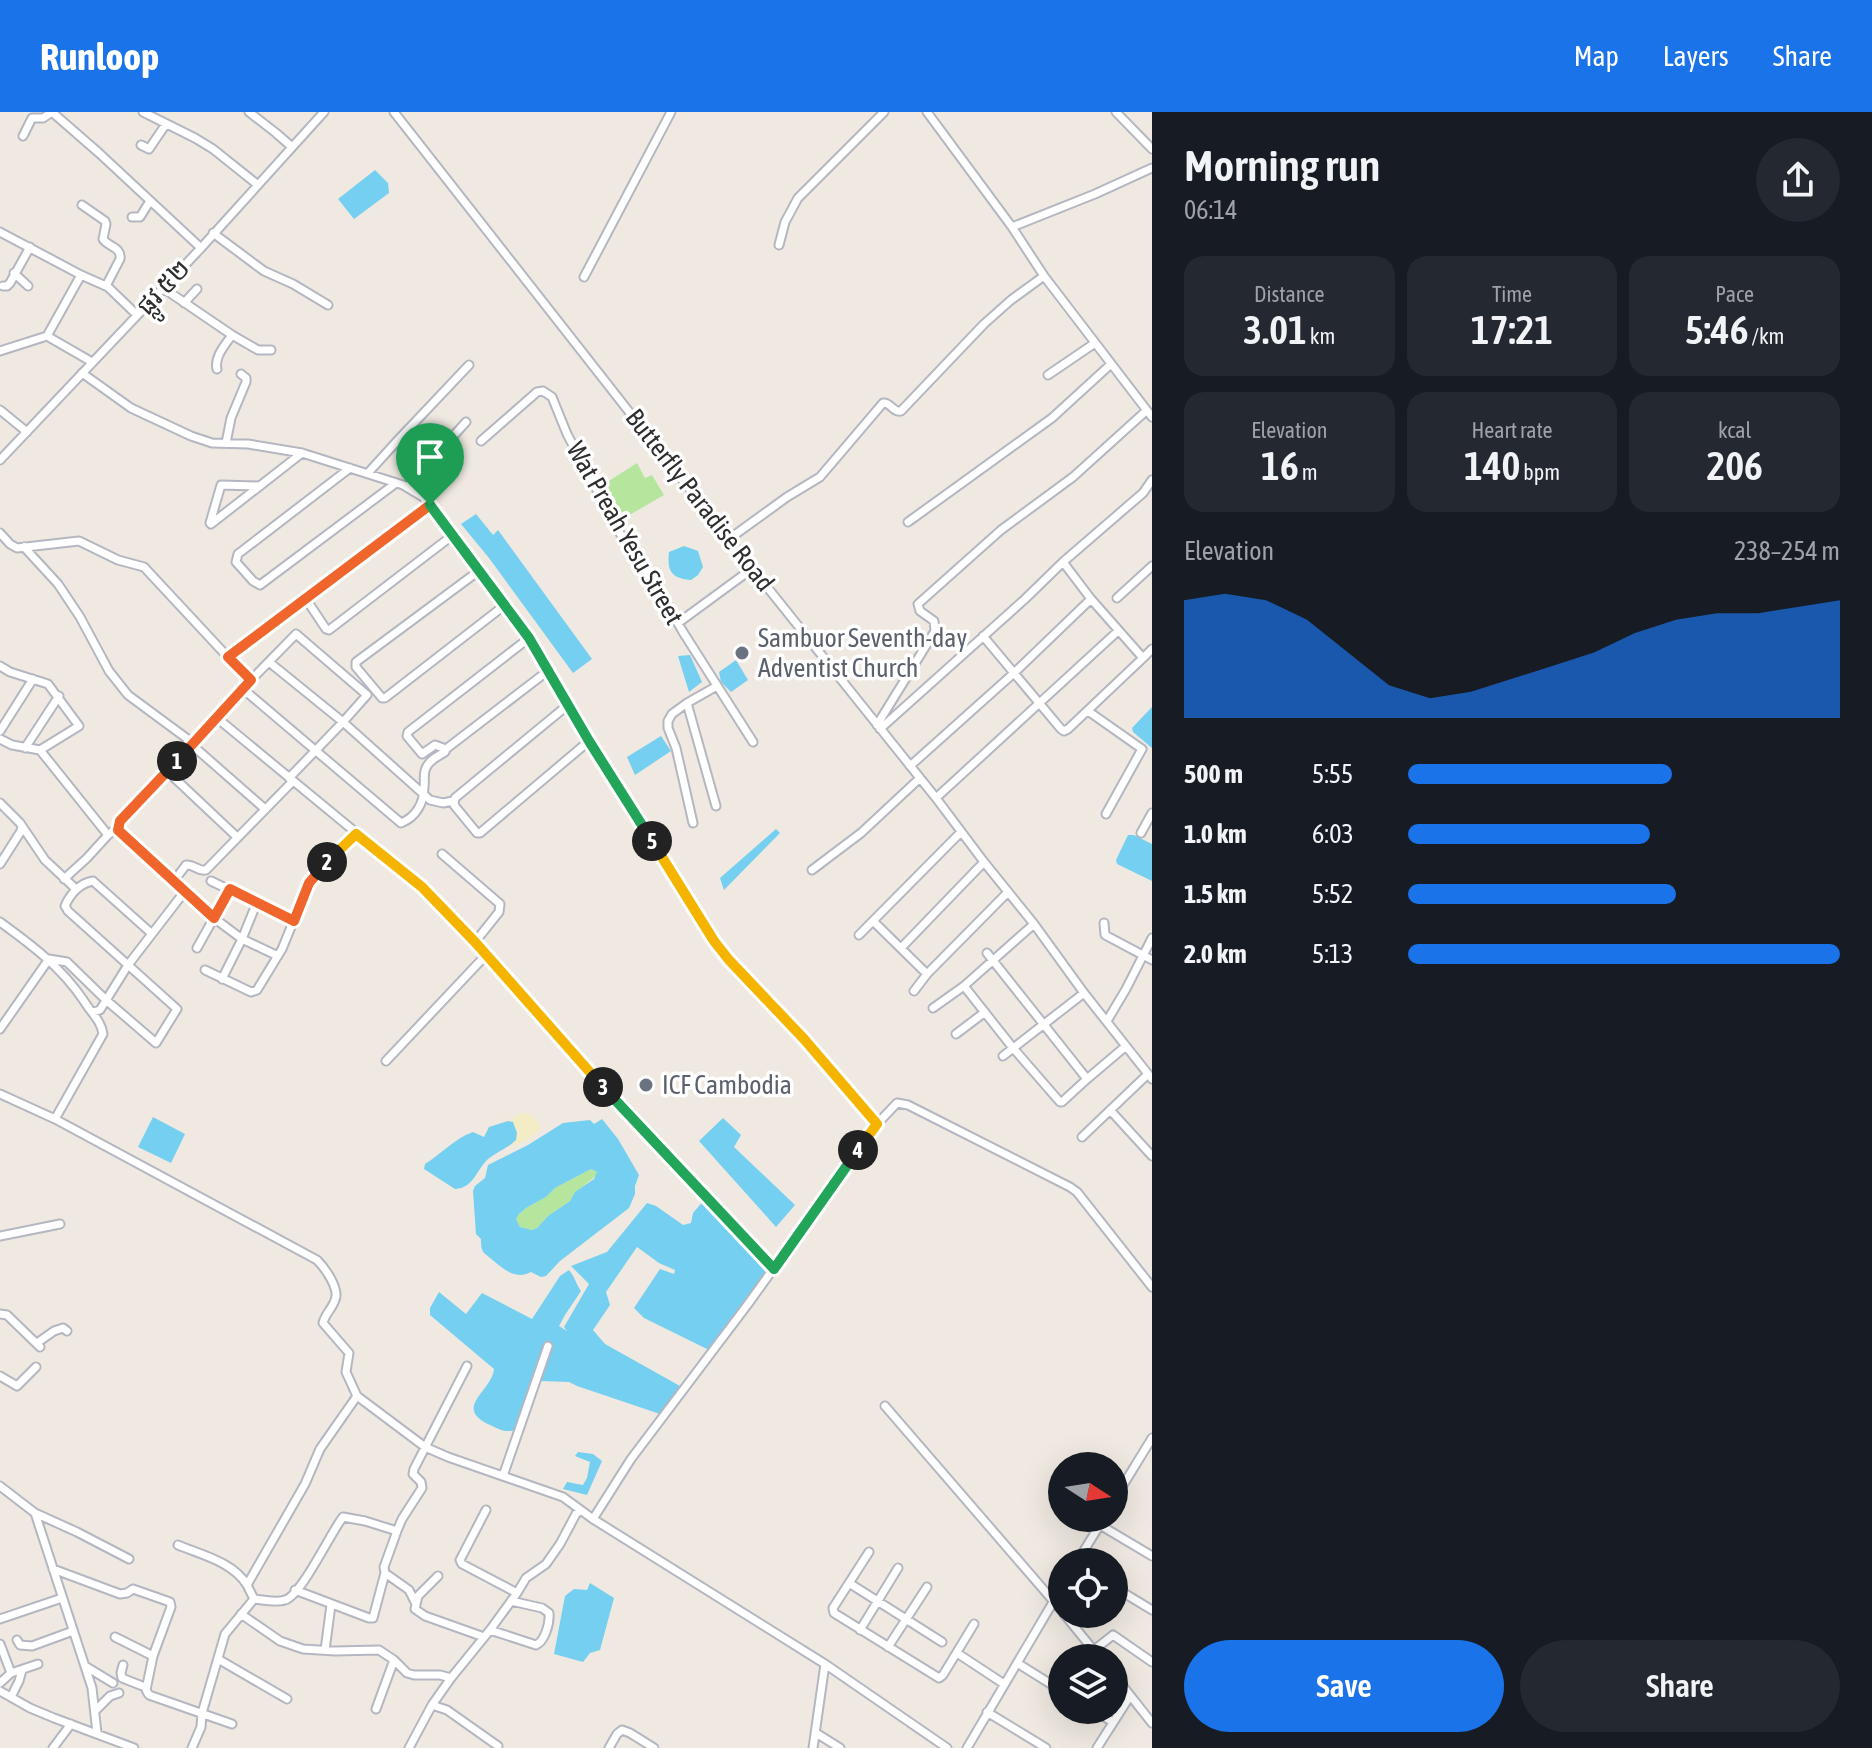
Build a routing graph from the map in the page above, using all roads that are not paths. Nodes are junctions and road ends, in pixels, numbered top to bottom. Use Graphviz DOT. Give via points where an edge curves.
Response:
graph roads {
  1 [pos="52,112"];
  2 [pos="143,112"];
  3 [pos="249,112"];
  4 [pos="310,112"];
  5 [pos="394,112"];
  6 [pos="671,112"];
  7 [pos="884,112"];
  8 [pos="927,112"];
  9 [pos="1116,112"];
  10 [pos="321,115"];
  11 [pos="166,124"];
  12 [pos="23,136"];
  13 [pos="141,145"];
  14 [pos="292,147"];
  15 [pos="1152,149"];
  16 [pos="1152,168"];
  17 [pos="258,185"];
  18 [pos="150,201"];
  19 [pos="82,205"];
  20 [pos="132,217"];
  21 [pos="1012,227"];
  22 [pos="0,232"];
  23 [pos="213,233"];
  24 [pos="779,245"];
  25 [pos="30,247"];
  26 [pos="201,248"];
  27 [pos="14,273"];
  28 [pos="81,275"];
  29 [pos="1044,276"];
  30 [pos="584,277"];
  31 [pos="3,286"];
  32 [pos="28,286"];
  33 [pos="106,286"];
  34 [pos="163,288"];
  35 [pos="197,289"];
  36 [pos="184,303"];
  37 [pos="328,305"];
  38 [pos="137,315"];
  39 [pos="232,335"];
  40 [pos="47,336"];
  41 [pos="1095,343"];
  42 [pos="271,350"];
  43 [pos="0,351"];
  44 [pos="92,362"];
  45 [pos="1111,364"];
  46 [pos="469,365"];
  47 [pos="217,369"];
  48 [pos="82,373"];
  49 [pos="241,374"];
  50 [pos="1048,375"];
  51 [pos="0,410"];
  52 [pos="1149,414"];
  53 [pos="466,422"];
  54 [pos="27,432"];
  55 [pos="481,441"];
  56 [pos="226,443"];
  57 [pos="302,453"];
  58 [pos="0,460"];
  59 [pos="350,468"];
  60 [pos="368,473"];
  61 [pos="1152,480"];
  62 [pos="396,483"];
  63 [pos="260,486"];
  64 [pos="407,487"];
  65 [pos="430,505"];
  66 [pos="908,522"];
  67 [pos="0,533"];
  68 [pos="453,535"];
  69 [pos="729,539"];
  70 [pos="24,547"];
  71 [pos="1063,562"];
  72 [pos="1152,566"];
  73 [pos="753,568"];
  74 [pos="480,570"];
  75 [pos="1117,598"];
  76 [pos="306,599"];
  77 [pos="1091,599"];
  78 [pos="505,605"];
  79 [pos="678,623"];
  80 [pos="1118,631"];
  81 [pos="983,636"];
  82 [pos="529,638"];
  83 [pos="1148,656"];
  84 [pos="228,657"];
  85 [pos="269,662"];
  86 [pos="2,670"];
  87 [pos="549,670"];
  88 [pos="1014,673"];
  89 [pos="33,679"];
  90 [pos="251,680"];
  91 [pos="717,686"];
  92 [pos="243,689"];
  93 [pos="59,696"];
  94 [pos="687,703"];
  95 [pos="1039,703"];
  96 [pos="569,704"];
  97 [pos="1088,711"];
  98 [pos="217,718"];
  99 [pos="343,722"];
  100 [pos="879,727"];
  101 [pos="0,731"];
  102 [pos="0,739"];
  103 [pos="589,741"];
  104 [pos="753,742"];
  105 [pos="192,744"];
  106 [pos="25,748"];
  107 [pos="446,749"];
  108 [pos="40,750"];
  109 [pos="316,750"];
  110 [pos="910,766"];
  111 [pos="167,771"];
  112 [pos="920,778"];
  113 [pos="291,779"];
  114 [pos="424,795"];
  115 [pos="936,798"];
  116 [pos="453,801"];
  117 [pos="0,803"];
  118 [pos="716,806"];
  119 [pos="265,809"];
  120 [pos="1152,813"];
  121 [pos="1106,814"];
  122 [pos="693,823"];
  123 [pos="22,827"];
  124 [pos="118,827"];
  125 [pos="961,832"];
  126 [pos="1141,833"];
  127 [pos="356,834"];
  128 [pos="108,835"];
  129 [pos="237,837"];
  130 [pos="442,854"];
  131 [pos="984,862"];
  132 [pos="0,864"];
  133 [pos="812,870"];
  134 [pos="64,879"];
  135 [pos="174,881"];
  136 [pos="211,881"];
  137 [pos="76,889"];
  138 [pos="230,889"];
  139 [pos="185,891"];
  140 [pos="1008,892"];
  141 [pos="257,902"];
  142 [pos="214,918"];
  143 [pos="294,921"];
  144 [pos="873,921"];
  145 [pos="0,922"];
  146 [pos="1104,923"];
  147 [pos="1034,924"];
  148 [pos="151,933"];
  149 [pos="859,935"];
  150 [pos="1152,938"];
  151 [pos="242,939"];
  152 [pos="475,942"];
  153 [pos="197,948"];
  154 [pos="901,948"];
  155 [pos="987,953"];
  156 [pos="1144,954"];
  157 [pos="486,955"];
  158 [pos="278,956"];
  159 [pos="49,959"];
  160 [pos="1152,960"];
  161 [pos="994,961"];
  162 [pos="128,965"];
  163 [pos="205,970"];
  164 [pos="927,974"];
  165 [pos="222,979"];
  166 [pos="964,986"];
  167 [pos="914,991"];
  168 [pos="1084,993"];
  169 [pos="106,1000"];
  170 [pos="933,1008"];
  171 [pos="93,1012"];
  172 [pos="985,1012"];
  173 [pos="1107,1021"];
  174 [pos="1044,1024"];
  175 [pos="0,1029"];
  176 [pos="956,1034"];
  177 [pos="1126,1046"];
  178 [pos="1013,1048"];
  179 [pos="1003,1056"];
  180 [pos="386,1061"];
  181 [pos="1150,1076"];
  182 [pos="1087,1079"];
  183 [pos="0,1094"];
  184 [pos="1110,1110"];
  185 [pos="55,1119"];
  186 [pos="877,1124"];
  187 [pos="1082,1137"];
  188 [pos="1152,1156"];
  189 [pos="60,1224"];
  190 [pos="0,1236"];
  191 [pos="774,1269"];
  192 [pos="1152,1287"];
  193 [pos="0,1314"];
  194 [pos="67,1331"];
  195 [pos="548,1346"];
  196 [pos="467,1366"];
  197 [pos="36,1367"];
  198 [pos="0,1376"];
  199 [pos="357,1396"];
  200 [pos="885,1406"];
  201 [pos="1152,1438"];
  202 [pos="425,1447"];
  203 [pos="503,1476"];
  204 [pos="1128,1477"];
  205 [pos="0,1486"];
  206 [pos="486,1510"];
  207 [pos="580,1510"];
  208 [pos="35,1513"];
  209 [pos="593,1519"];
  210 [pos="397,1531"];
  211 [pos="1117,1532"];
  212 [pos="178,1545"];
  213 [pos="869,1552"];
  214 [pos="1152,1556"];
  215 [pos="129,1559"];
  216 [pos="898,1568"];
  217 [pos="53,1569"];
  218 [pos="385,1573"];
  219 [pos="438,1576"];
  220 [pos="849,1583"];
  221 [pos="247,1585"];
  222 [pos="927,1587"];
  223 [pos="295,1590"];
  224 [pos="517,1593"];
  225 [pos="1048,1595"];
  226 [pos="1128,1595"];
  227 [pos="62,1598"];
  228 [pos="254,1599"];
  229 [pos="511,1601"];
  230 [pos="878,1601"];
  231 [pos="416,1604"];
  232 [pos="331,1605"];
  233 [pos="1048,1610"];
  234 [pos="1152,1610"];
  235 [pos="241,1614"];
  236 [pos="0,1619"];
  237 [pos="907,1620"];
  238 [pos="974,1624"];
  239 [pos="1076,1628"];
  240 [pos="490,1630"];
  241 [pos="860,1630"];
  242 [pos="73,1631"];
  243 [pos="115,1637"];
  244 [pos="484,1637"];
  245 [pos="17,1640"];
  246 [pos="942,1642"];
  247 [pos="0,1644"];
  248 [pos="1089,1644"];
  249 [pos="1102,1644"];
  250 [pos="1126,1644"];
  251 [pos="1128,1645"];
  252 [pos="888,1647"];
  253 [pos="325,1650"];
  254 [pos="957,1653"];
  255 [pos="153,1656"];
  256 [pos="218,1659"];
  257 [pos="394,1660"];
  258 [pos="1152,1662"];
  259 [pos="1017,1663"];
  260 [pos="38,1664"];
  261 [pos="825,1664"];
  262 [pos="123,1665"];
  263 [pos="85,1666"];
  264 [pos="22,1670"];
  265 [pos="11,1673"];
  266 [pos="451,1678"];
  267 [pos="1048,1682"];
  268 [pos="0,1683"];
  269 [pos="113,1683"];
  270 [pos="1004,1684"];
  271 [pos="145,1687"];
  272 [pos="0,1691"];
  273 [pos="119,1693"];
  274 [pos="1128,1693"];
  275 [pos="1130,1696"];
  276 [pos="11,1697"];
  277 [pos="287,1699"];
  278 [pos="1128,1699"];
  279 [pos="432,1705"];
  280 [pos="376,1709"];
  281 [pos="95,1711"];
  282 [pos="987,1712"];
  283 [pos="202,1713"];
  284 [pos="1152,1723"];
  285 [pos="71,1724"];
  286 [pos="232,1724"];
  287 [pos="1112,1724"];
  288 [pos="97,1733"];
  289 [pos="816,1733"];
  290 [pos="498,1746"];
  291 [pos="53,1748"];
  292 [pos="134,1748"];
  293 [pos="192,1748"];
  294 [pos="409,1748"];
  295 [pos="609,1748"];
  296 [pos="654,1748"];
  297 [pos="813,1748"];
  298 [pos="840,1748"];
  299 [pos="947,1748"];
  300 [pos="967,1748"];
  301 [pos="1046,1748"];
  302 [pos="1097,1748"];
  1 -- 12 [label="street" via="32,118"];
  1 -- 18 [label="street"];
  2 -- 11 [label="street"];
  3 -- 14 [label="street"];
  4 -- 10 [label="street"];
  5 -- 69 [label="street, Butterfly Paradise Road"];
  6 -- 30 [label="street"];
  7 -- 24 [label="street" via="798,198"];
  8 -- 21 [label="street"];
  9 -- 15 [label="street"];
  10 -- 14 [label="street, ផ្លូវ ៥២"];
  11 -- 13 [label="street" via="149,149"];
  11 -- 17 [label="street" via="213,149"];
  14 -- 17 [label="street, ផ្លូវ ៥២"];
  16 -- 21 [label="street"];
  17 -- 23 [label="street, ផ្លូវ ៥២"];
  18 -- 20 [label="street" via="140,217"];
  18 -- 26 [label="street"];
  19 -- 33 [label="street" via="105,221 104,242 121,254"];
  21 -- 29 [label="street"];
  22 -- 25 [label="street"];
  23 -- 26 [label="street, ផ្លូវ ៥២"];
  23 -- 37 [label="street" via="264,271"];
  25 -- 27 [label="street"];
  25 -- 28 [label="street"];
  26 -- 34 [label="street, ផ្លូវ ៥២"];
  27 -- 31 [label="street"];
  27 -- 32 [label="street"];
  28 -- 33 [label="street"];
  28 -- 40 [label="street"];
  29 -- 41 [label="street"];
  29 -- 69 [label="street" via="984,324 901,411 883,403 820,477"];
  33 -- 38 [label="street"];
  34 -- 36 [label="street"];
  34 -- 38 [label="street, ផ្លូវ ៥២"];
  35 -- 36 [label="street"];
  36 -- 39 [label="street"];
  38 -- 44 [label="street, ផ្លូវ ៥២"];
  39 -- 42 [label="street" via="258,350"];
  39 -- 47 [label="street" via="217,358"];
  40 -- 43 [label="street"];
  40 -- 44 [label="street"];
  41 -- 45 [label="street"];
  41 -- 50 [label="street"];
  44 -- 48 [label="street, ផ្លូវ ៥២"];
  45 -- 52 [label="street"];
  45 -- 66 [label="street" via="1052,418"];
  46 -- 60 [label="street"];
  48 -- 54 [label="street, ផ្លូវ ៥២"];
  48 -- 56 [label="street" via="131,408 170,427"];
  49 -- 56 [label="street" via="246,382"];
  51 -- 54 [label="street"];
  52 -- 100 [label="street" via="1001,530 918,604 934,621 935,631"];
  53 -- 64 [label="street"];
  54 -- 58 [label="street, ផ្លូវ ៥២"];
  55 -- 79 [label="street, Wat Preah Yesu Street" via="537,392 552,397 630,552"];
  56 -- 57 [label="street"];
  57 -- 59 [label="street"];
  57 -- 63 [label="street"];
  59 -- 60 [label="street"];
  59 -- 62 [label="street" via="238,554 236,562 253,581 260,585"];
  60 -- 62 [label="street"];
  61 -- 71 [label="street"];
  62 -- 64 [label="street"];
  63 -- 63 [label="street" via="211,524 210,523 221,485"];
  64 -- 65 [label="street"];
  65 -- 68 [label="street"];
  65 -- 76 [label="street"];
  67 -- 70 [label="street" via="15,547"];
  68 -- 74 [label="street"];
  68 -- 76 [label="street" via="329,630"];
  69 -- 73 [label="street, Butterfly Paradise Road"];
  70 -- 84 [label="street" via="79,541 144,567"];
  70 -- 105 [label="street" via="58,584 128,695"];
  71 -- 77 [label="street"];
  71 -- 81 [label="street"];
  72 -- 75 [label="street"];
  73 -- 79 [label="street"];
  73 -- 100 [label="street, Butterfly Paradise Road"];
  74 -- 78 [label="street"];
  74 -- 78 [label="street" via="356,667 385,698"];
  76 -- 84 [label="street"];
  77 -- 80 [label="street"];
  77 -- 88 [label="street"];
  78 -- 82 [label="street"];
  79 -- 91 [label="street, Wat Preah Yesu Street"];
  80 -- 83 [label="street"];
  80 -- 95 [label="street"];
  81 -- 88 [label="street"];
  81 -- 100 [label="street"];
  82 -- 87 [label="street"];
  82 -- 107 [label="street" via="407,734 422,754 435,745"];
  83 -- 97 [label="street"];
  84 -- 90 [label="street"];
  85 -- 90 [label="street"];
  85 -- 99 [label="street"];
  85 -- 99 [label="street" via="293,635 299,636 367,695"];
  86 -- 89 [label="street"];
  87 -- 96 [label="street"];
  87 -- 107 [label="street"];
  88 -- 95 [label="street"];
  88 -- 110 [label="street"];
  89 -- 93 [label="street" via="48,684"];
  89 -- 101 [label="street"];
  90 -- 92 [label="street"];
  91 -- 94 [label="street"];
  91 -- 104 [label="street, Wat Preah Yesu Street"];
  92 -- 98 [label="street"];
  92 -- 109 [label="street"];
  93 -- 106 [label="street"];
  93 -- 108 [label="street" via="79,726"];
  94 -- 118 [label="street"];
  94 -- 122 [label="street" via="672,714 668,728"];
  95 -- 97 [label="street" via="1064,731"];
  95 -- 115 [label="street"];
  96 -- 103 [label="street"];
  96 -- 116 [label="street"];
  97 -- 121 [label="street" via="1142,749"];
  98 -- 105 [label="street"];
  98 -- 113 [label="street"];
  99 -- 109 [label="street"];
  99 -- 114 [label="street"];
  100 -- 110 [label="street, Butterfly Paradise Road"];
  102 -- 106 [label="street"];
  103 -- 116 [label="street" via="480,833"];
  103 -- 186 [label="street" via="714,941"];
  105 -- 111 [label="street"];
  105 -- 119 [label="street"];
  106 -- 108 [label="street"];
  107 -- 114 [label="street" via="424,770"];
  108 -- 128 [label="street"];
  109 -- 113 [label="street"];
  109 -- 114 [label="street" via="398,822 418,811"];
  110 -- 112 [label="street, Butterfly Paradise Road"];
  111 -- 124 [label="street"];
  111 -- 129 [label="street"];
  112 -- 115 [label="street, Butterfly Paradise Road"];
  112 -- 133 [label="street"];
  113 -- 119 [label="street"];
  113 -- 127 [label="street"];
  114 -- 116 [label="street" via="435,802"];
  115 -- 125 [label="street, Butterfly Paradise Road"];
  117 -- 123 [label="street"];
  119 -- 129 [label="street"];
  120 -- 126 [label="street"];
  123 -- 132 [label="street"];
  123 -- 134 [label="street"];
  124 -- 128 [label="street"];
  124 -- 135 [label="street"];
  125 -- 131 [label="street, Butterfly Paradise Road"];
  125 -- 144 [label="street"];
  127 -- 143 [label="street" via="309,883"];
  127 -- 152 [label="street" via="422,887"];
  128 -- 134 [label="street"];
  129 -- 135 [label="street" via="206,870 186,865"];
  130 -- 152 [label="street" via="500,904"];
  131 -- 140 [label="street, Butterfly Paradise Road"];
  131 -- 154 [label="street"];
  134 -- 137 [label="street"];
  135 -- 139 [label="street"];
  136 -- 138 [label="street"];
  137 -- 148 [label="street" via="93,881"];
  137 -- 162 [label="street" via="65,909"];
  138 -- 141 [label="street"];
  138 -- 142 [label="street"];
  139 -- 142 [label="street"];
  139 -- 148 [label="street"];
  140 -- 147 [label="street, Butterfly Paradise Road"];
  140 -- 164 [label="street"];
  141 -- 143 [label="street"];
  141 -- 151 [label="street"];
  142 -- 151 [label="street"];
  142 -- 153 [label="street"];
  143 -- 158 [label="street"];
  144 -- 149 [label="street"];
  144 -- 154 [label="street"];
  145 -- 159 [label="street"];
  146 -- 156 [label="street" via="1105,935"];
  147 -- 161 [label="street"];
  147 -- 168 [label="street, Butterfly Paradise Road"];
  148 -- 162 [label="street"];
  150 -- 156 [label="street"];
  151 -- 158 [label="street"];
  151 -- 165 [label="street"];
  152 -- 157 [label="street"];
  154 -- 164 [label="street"];
  155 -- 161 [label="street"];
  156 -- 160 [label="street"];
  156 -- 173 [label="street"];
  157 -- 180 [label="street"];
  157 -- 191 [label="street"];
  158 -- 165 [label="street" via="255,992"];
  159 -- 169 [label="street" via="67,962"];
  159 -- 171 [label="street"];
  159 -- 175 [label="street"];
  161 -- 166 [label="street"];
  161 -- 174 [label="street"];
  162 -- 169 [label="street"];
  162 -- 169 [label="street" via="177,1009 156,1043"];
  163 -- 165 [label="street"];
  164 -- 167 [label="street"];
  166 -- 170 [label="street"];
  166 -- 172 [label="street"];
  168 -- 173 [label="street, Butterfly Paradise Road"];
  168 -- 174 [label="street"];
  169 -- 171 [label="street"];
  171 -- 185 [label="street" via="103,1034"];
  172 -- 176 [label="street"];
  172 -- 178 [label="street"];
  173 -- 177 [label="street, Butterfly Paradise Road"];
  174 -- 178 [label="street"];
  174 -- 182 [label="street"];
  177 -- 181 [label="street, Butterfly Paradise Road"];
  177 -- 182 [label="street"];
  178 -- 179 [label="street"];
  178 -- 182 [label="street" via="1060,1102"];
  181 -- 184 [label="street"];
  183 -- 185 [label="street"];
  184 -- 187 [label="street"];
  184 -- 188 [label="street"];
  185 -- 199 [label="street" via="317,1260 337,1298 323,1323 349,1353 346,1372"];
  186 -- 191 [label="street"];
  186 -- 192 [label="street" via="903,1103 1070,1187"];
  189 -- 190 [label="street"];
  191 -- 209 [label="street" via="631,1459"];
  193 -- 194 [label="street" via="39,1345 59,1329"];
  195 -- 203 [label="street"];
  196 -- 202 [label="street"];
  197 -- 198 [label="street" via="17,1386"];
  199 -- 202 [label="street"];
  199 -- 221 [label="street" via="320,1449"];
  200 -- 225 [label="street"];
  201 -- 204 [label="street"];
  202 -- 203 [label="street"];
  202 -- 210 [label="street" via="413,1474 422,1488"];
  203 -- 207 [label="street" via="563,1497"];
  205 -- 208 [label="street"];
  206 -- 224 [label="street" via="460,1560"];
  207 -- 209 [label="street"];
  207 -- 224 [label="street" via="546,1564 530,1573"];
  208 -- 215 [label="street"];
  208 -- 217 [label="street"];
  209 -- 261 [label="street"];
  210 -- 218 [label="street"];
  210 -- 223 [label="street" via="343,1517"];
  211 -- 214 [label="street"];
  212 -- 221 [label="street" via="231,1567"];
  213 -- 220 [label="street"];
  216 -- 230 [label="street"];
  217 -- 227 [label="street"];
  217 -- 255 [label="street" via="120,1594 133,1589 170,1602"];
  218 -- 231 [label="street" via="409,1590"];
  218 -- 232 [label="street" via="373,1618"];
  219 -- 231 [label="street"];
  220 -- 230 [label="street"];
  220 -- 241 [label="street" via="832,1611"];
  221 -- 228 [label="street"];
  222 -- 237 [label="street"];
  223 -- 228 [label="street" via="285,1600"];
  223 -- 232 [label="street"];
  224 -- 229 [label="street"];
  226 -- 234 [label="street"];
  227 -- 236 [label="street"];
  227 -- 242 [label="street"];
  228 -- 235 [label="street"];
  229 -- 240 [label="street"];
  229 -- 240 [label="street" via="549,1613 542,1642 536,1645"];
  230 -- 237 [label="street"];
  230 -- 241 [label="street"];
  231 -- 244 [label="street" via="425,1616"];
  232 -- 253 [label="street"];
  233 -- 259 [label="street"];
  235 -- 253 [label="street" via="280,1641"];
  235 -- 256 [label="street" via="225,1634"];
  237 -- 246 [label="street"];
  237 -- 252 [label="street"];
  238 -- 254 [label="street"];
  239 -- 248 [label="street"];
  240 -- 244 [label="street"];
  241 -- 252 [label="street"];
  242 -- 245 [label="street" via="32,1646"];
  242 -- 263 [label="street"];
  243 -- 255 [label="street"];
  244 -- 266 [label="street"];
  247 -- 265 [label="street"];
  249 -- 250 [label="street" via="1113,1635"];
  251 -- 258 [label="street"];
  252 -- 254 [label="street" via="939,1678"];
  253 -- 257 [label="street" via="379,1650"];
  254 -- 270 [label="street"];
  255 -- 271 [label="street"];
  256 -- 277 [label="street"];
  256 -- 283 [label="street"];
  257 -- 266 [label="street" via="410,1674"];
  257 -- 280 [label="street"];
  259 -- 267 [label="street"];
  259 -- 270 [label="street"];
  260 -- 264 [label="street"];
  261 -- 289 [label="street"];
  261 -- 299 [label="street"];
  262 -- 271 [label="street" via="122,1678"];
  263 -- 269 [label="street"];
  263 -- 281 [label="street"];
  264 -- 265 [label="street"];
  264 -- 276 [label="street"];
  265 -- 268 [label="street"];
  266 -- 279 [label="street"];
  270 -- 282 [label="street"];
  271 -- 283 [label="street" via="149,1695"];
  272 -- 276 [label="street"];
  273 -- 281 [label="street"];
  274 -- 275 [label="street"];
  275 -- 278 [label="street"];
  275 -- 284 [label="street"];
  276 -- 285 [label="street"];
  279 -- 290 [label="street"];
  279 -- 294 [label="street"];
  281 -- 288 [label="street"];
  282 -- 300 [label="street"];
  282 -- 301 [label="street"];
  283 -- 286 [label="street"];
  283 -- 293 [label="street"];
  285 -- 288 [label="street"];
  285 -- 291 [label="street"];
  287 -- 302 [label="street"];
  288 -- 292 [label="street"];
  289 -- 297 [label="street"];
  289 -- 298 [label="street"];
  295 -- 296 [label="street" via="622,1730"];
}
